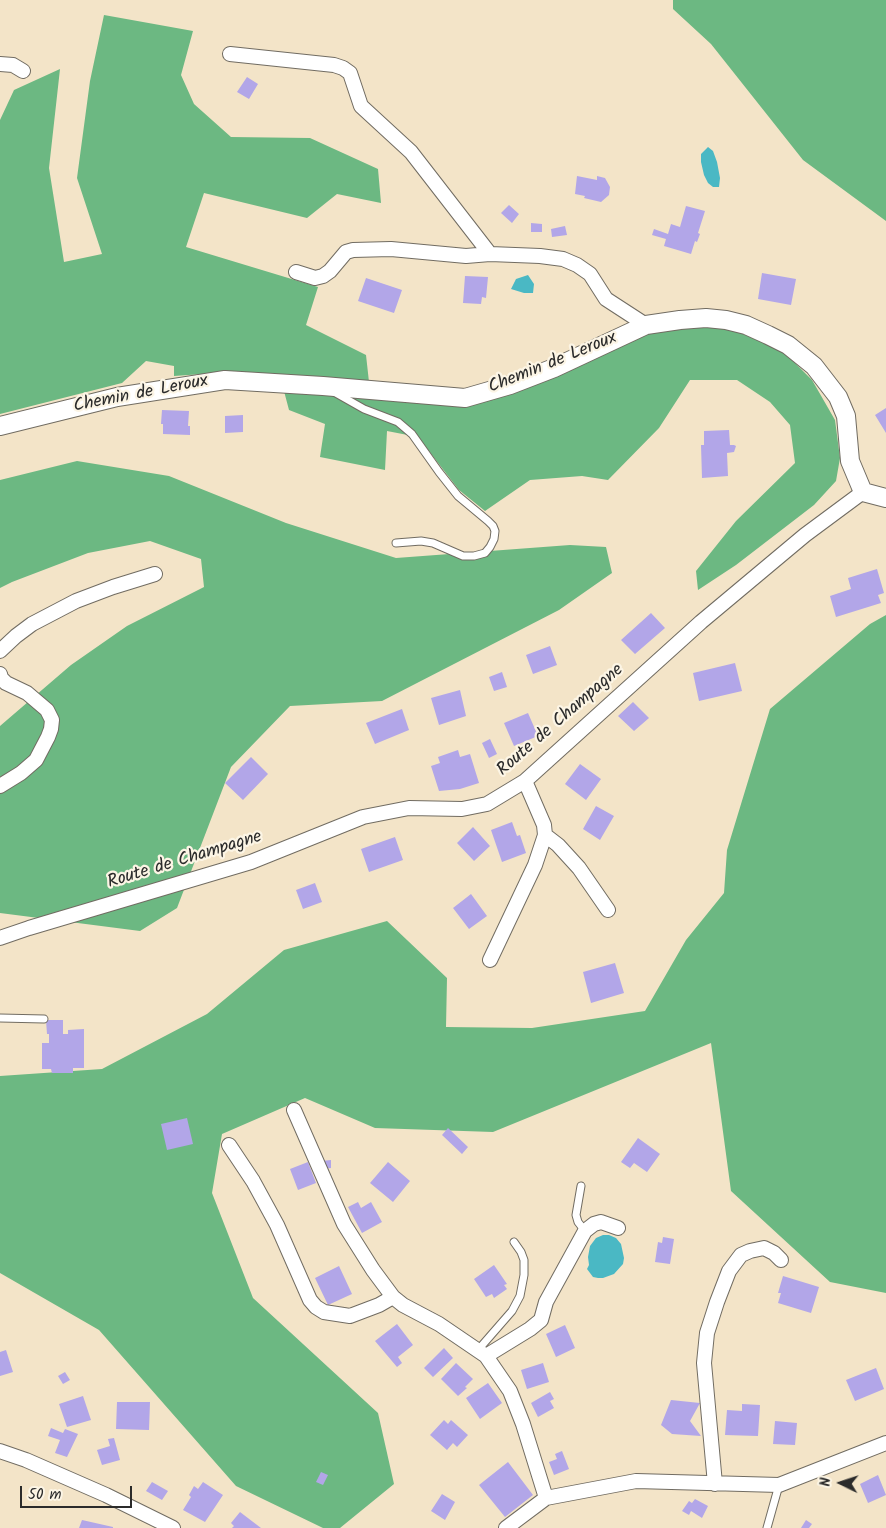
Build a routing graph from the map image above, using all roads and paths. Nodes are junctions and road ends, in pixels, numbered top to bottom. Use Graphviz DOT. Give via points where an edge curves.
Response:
graph roads {
  1 [pos="230,54"];
  2 [pos="0,64"];
  3 [pos="23,70"];
  4 [pos="490,254"];
  5 [pos="296,272"];
  6 [pos="646,325"];
  7 [pos="323,386"];
  8 [pos="0,426"];
  9 [pos="863,492"];
  10 [pos="886,498"];
  11 [pos="396,543"];
  12 [pos="155,574"];
  13 [pos="0,651"];
  14 [pos="0,674"];
  15 [pos="525,781"];
  16 [pos="0,786"];
  17 [pos="546,835"];
  18 [pos="608,910"];
  19 [pos="0,938"];
  20 [pos="490,960"];
  21 [pos="0,1018"];
  22 [pos="44,1020"];
  23 [pos="294,1110"];
  24 [pos="229,1145"];
  25 [pos="581,1186"];
  26 [pos="618,1228"];
  27 [pos="585,1231"];
  28 [pos="514,1242"];
  29 [pos="781,1260"];
  30 [pos="393,1297"];
  31 [pos="482,1353"];
  32 [pos="886,1443"];
  33 [pos="0,1451"];
  34 [pos="715,1484"];
  35 [pos="779,1485"];
  36 [pos="546,1498"];
  37 [pos="173,1528"];
  38 [pos="506,1528"];
  39 [pos="767,1528"];
  1 -- 4 [label="street" via="334,65 350,73 361,106 411,152"];
  2 -- 3 [label="street"];
  4 -- 5 [label="street" via="466,256 392,249 353,250 346,252 323,276 315,278"];
  4 -- 6 [label="street" via="540,256 577,264 590,274 606,299"];
  6 -- 7 [label="street, Chemin de Leroux" via="554,368 465,398"];
  6 -- 9 [label="street, Chemin de Leroux" via="689,319 726,320 768,335 806,358 838,397 846,416 850,461"];
  7 -- 8 [label="street, Chemin de Leroux" via="225,380 117,397"];
  7 -- 11 [label="lane" via="364,409 398,422 412,434 458,496 495,531 485,553 474,556 463,556 433,543"];
  9 -- 10 [label="street"];
  9 -- 15 [label="street, Route de Champagne" via="805,535 701,622"];
  12 -- 13 [label="street" via="76,601 32,624"];
  14 -- 16 [label="street" via="6,683 27,693 47,710 52,720 36,760"];
  15 -- 17 [label="street"];
  15 -- 19 [label="street, Route de Champagne" via="487,804 462,809 409,808 363,817 251,862"];
  17 -- 18 [label="street" via="579,868"];
  17 -- 20 [label="street"];
  21 -- 22 [label="lane"];
  23 -- 30 [label="street" via="344,1224"];
  24 -- 30 [label="street" via="277,1225 316,1307 324,1312 350,1316"];
  25 -- 27 [label="lane" via="576,1215"];
  26 -- 27 [label="street" via="601,1222"];
  27 -- 31 [label="street" via="546,1302 541,1320 530,1330"];
  28 -- 31 [label="lane" via="524,1260 520,1296"];
  29 -- 34 [label="street" via="764,1248 741,1255 729,1272 709,1325 704,1363"];
  30 -- 31 [label="street"];
  31 -- 36 [label="street" via="510,1391"];
  32 -- 35 [label="street"];
  33 -- 37 [label="street" via="106,1495"];
  34 -- 35 [label="street"];
  34 -- 36 [label="street" via="636,1481"];
  35 -- 39 [label="lane"];
  36 -- 38 [label="street"];
}
